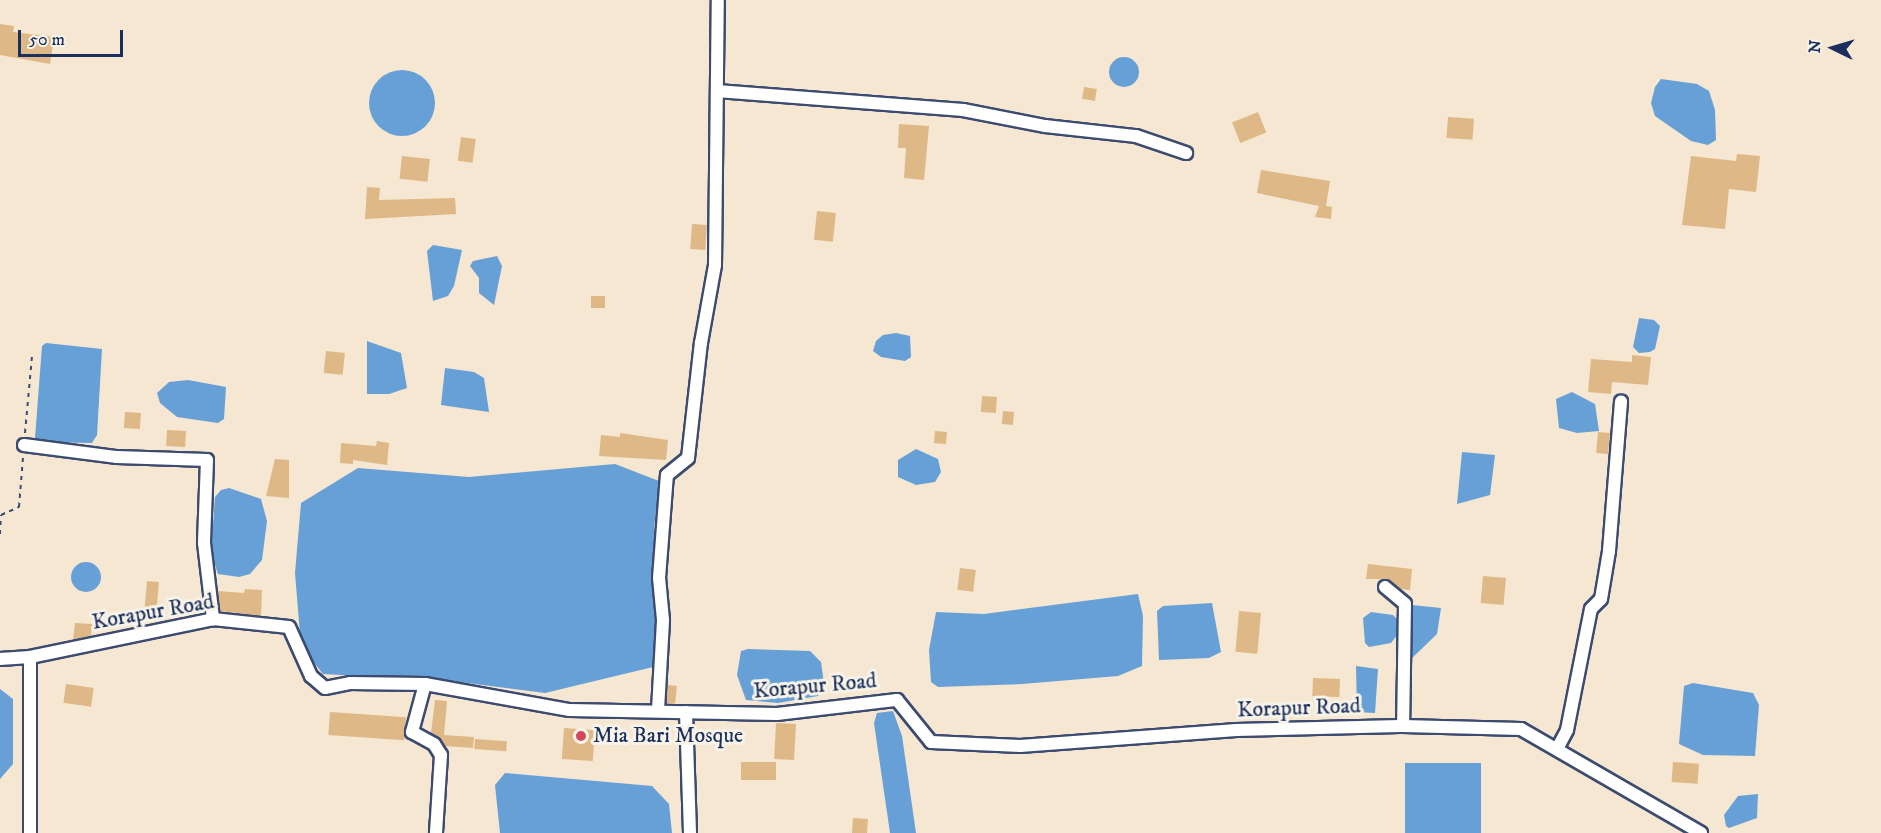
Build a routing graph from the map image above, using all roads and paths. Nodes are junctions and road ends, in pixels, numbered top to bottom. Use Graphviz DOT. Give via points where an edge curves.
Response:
graph roads {
  1 [pos="718,0"];
  2 [pos="717,91"];
  3 [pos="1185,153"];
  4 [pos="1621,401"];
  5 [pos="24,446"];
  6 [pos="1385,587"];
  7 [pos="213,619"];
  8 [pos="30,657"];
  9 [pos="0,659"];
  10 [pos="424,684"];
  11 [pos="658,710"];
  12 [pos="686,712"];
  13 [pos="1403,726"];
  14 [pos="1557,749"];
  15 [pos="30,833"];
  16 [pos="436,833"];
  17 [pos="690,833"];
  18 [pos="1701,833"];
  1 -- 2 [label="street"];
  2 -- 3 [label="street" via="963,110 1045,126 1136,136"];
  2 -- 11 [label="street" via="715,265 700,343 688,458 667,475 658,578 663,620"];
  4 -- 14 [label="street" via="1609,550 1601,598 1591,609 1567,730"];
  5 -- 7 [label="street" via="117,457 207,460 204,543"];
  6 -- 13 [label="street" via="1405,604"];
  7 -- 8 [label="street, Korapur Road"];
  7 -- 10 [label="street, Korapur Road" via="290,627 311,676 325,688 350,683"];
  8 -- 9 [label="street, Korapur Road"];
  8 -- 15 [label="street"];
  10 -- 11 [label="street, Korapur Road" via="570,710"];
  10 -- 16 [label="street" via="412,732 434,744 441,755"];
  11 -- 12 [label="street, Korapur Road"];
  12 -- 13 [label="street, Korapur Road" via="777,714 897,700 931,742 1020,746 1236,730"];
  12 -- 17 [label="street"];
  13 -- 14 [label="street, Korapur Road" via="1521,729"];
  14 -- 18 [label="street, Korapur Road"];
}
